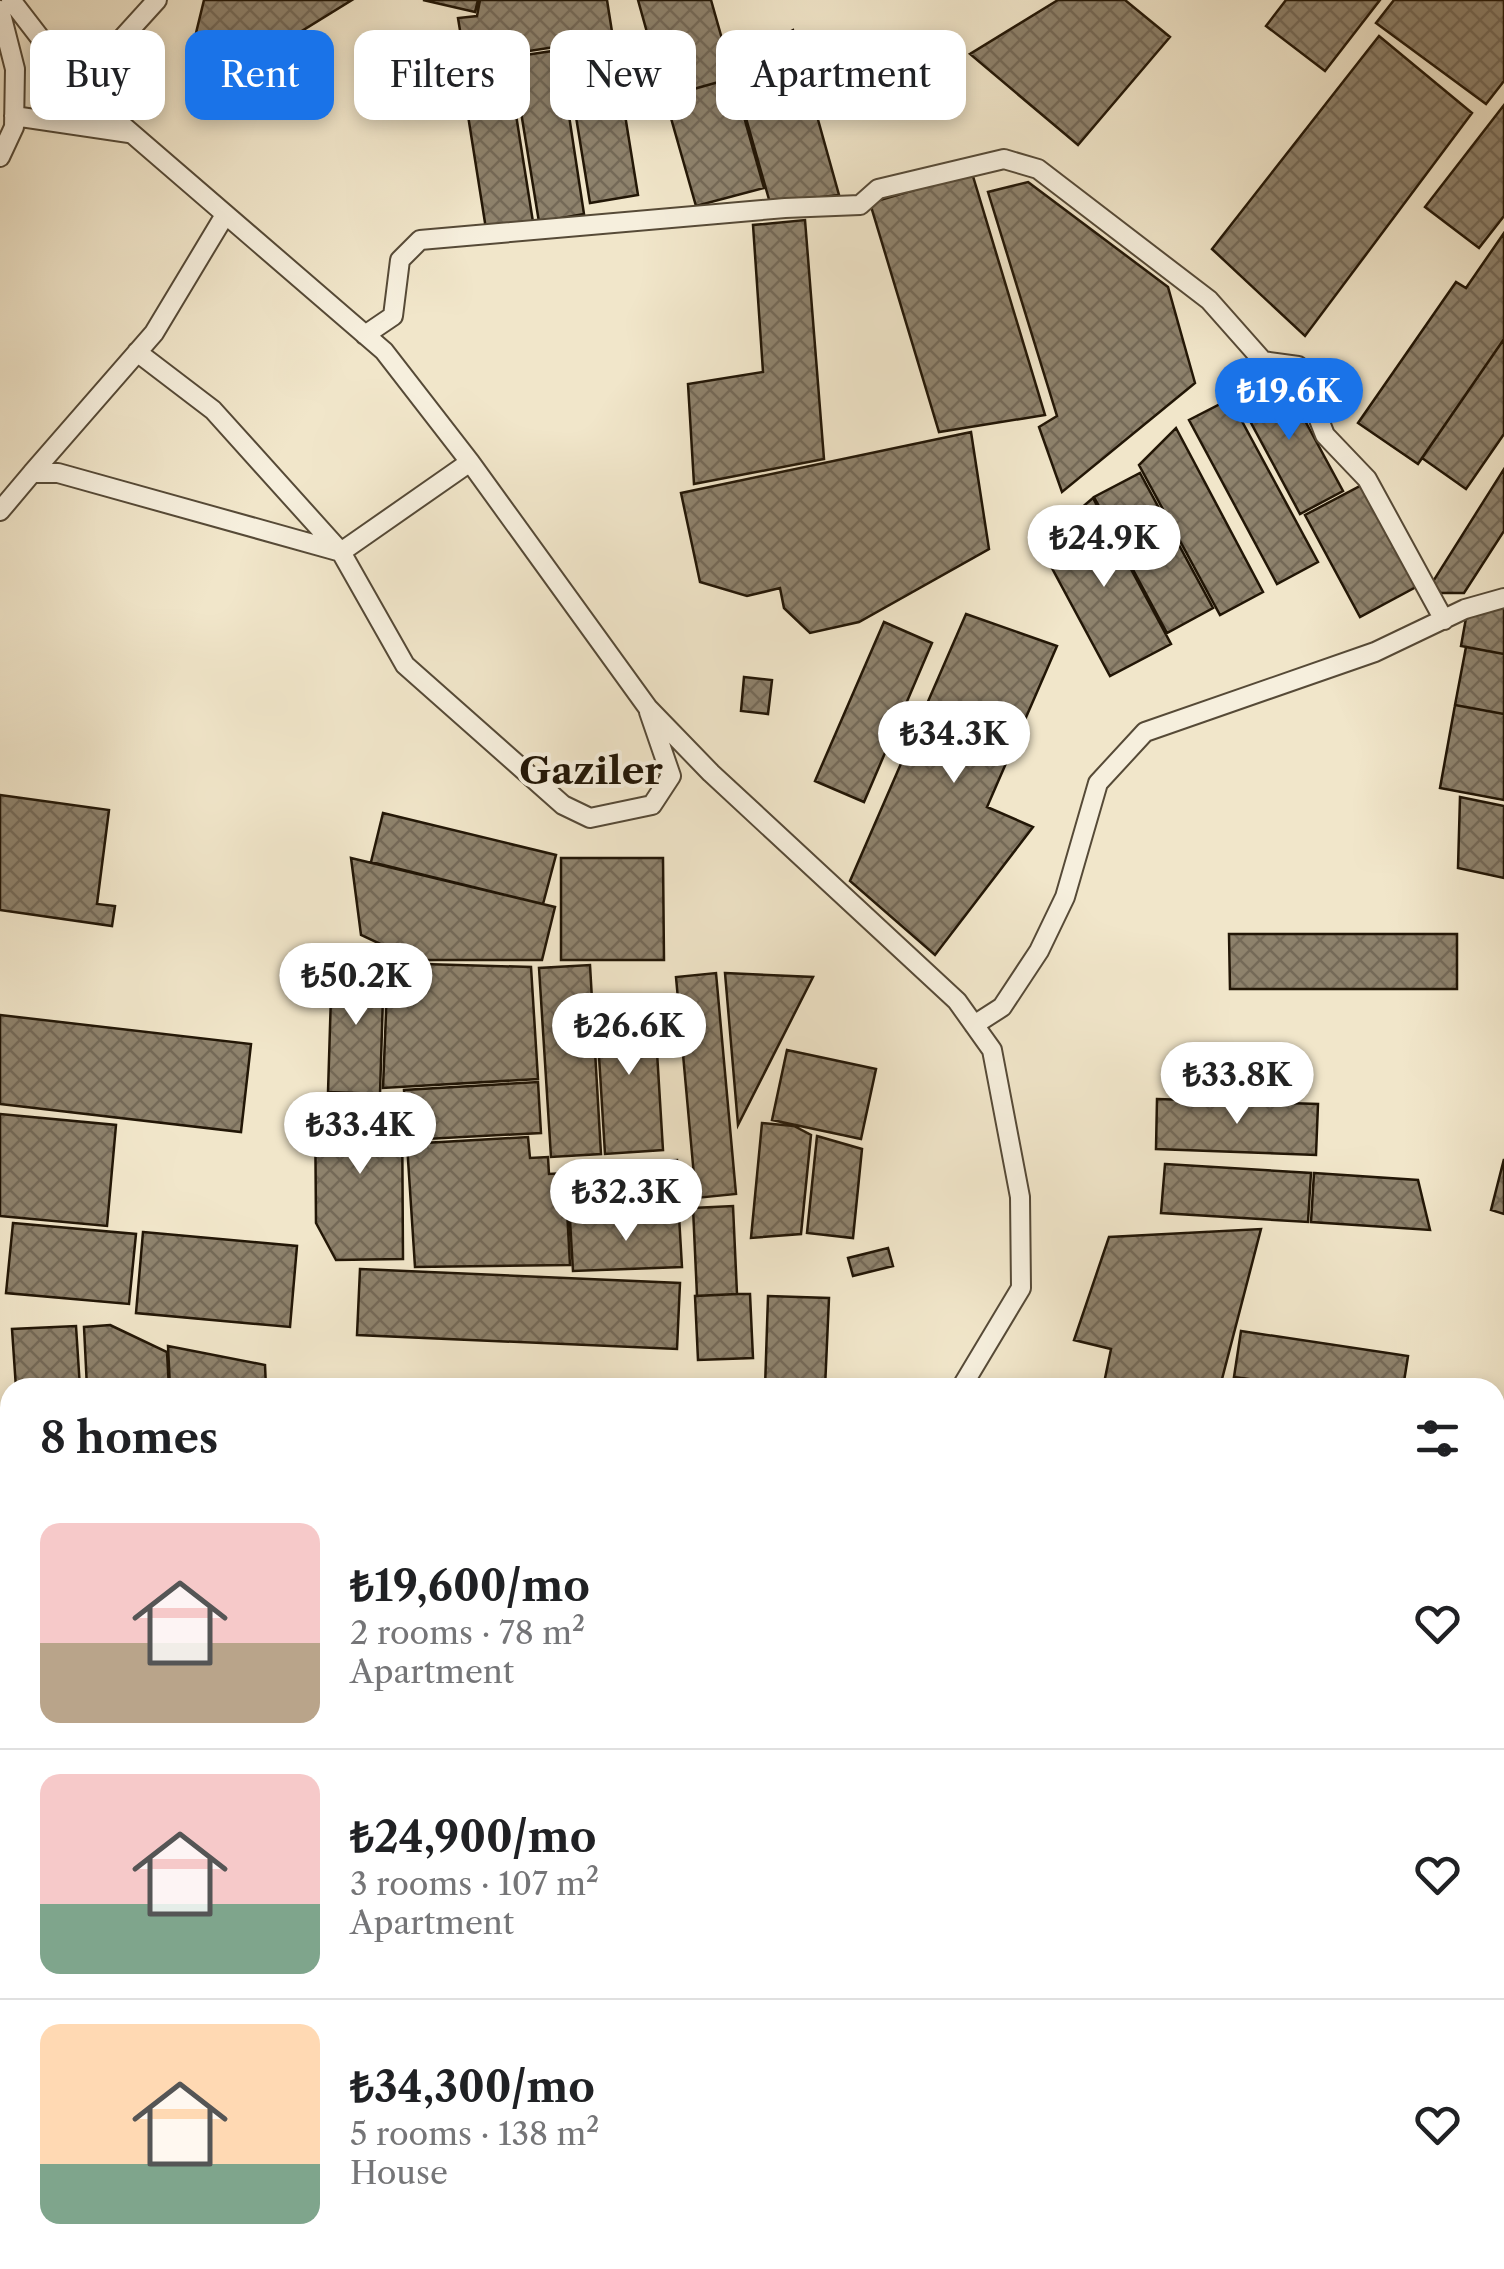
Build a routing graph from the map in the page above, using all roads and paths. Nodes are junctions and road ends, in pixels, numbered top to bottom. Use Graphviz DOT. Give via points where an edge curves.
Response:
graph roads {
  1 [pos="11,0"];
  2 [pos="157,0"];
  3 [pos="0,10"];
  4 [pos="34,30"];
  5 [pos="130,30"];
  6 [pos="14,116"];
  7 [pos="115,120"];
  8 [pos="130,133"];
  9 [pos="0,158"];
  10 [pos="225,215"];
  11 [pos="365,334"];
  12 [pos="137,352"];
  13 [pos="470,462"];
  14 [pos="32,473"];
  15 [pos="0,511"];
  16 [pos="340,552"];
  17 [pos="1504,598"];
  18 [pos="1444,620"];
  19 [pos="648,708"];
  20 [pos="974,1024"];
  21 [pos="967,1378"];
  1 -- 4 [label="street"];
  2 -- 5 [label="street"];
  3 -- 6 [label="street" via="15,70"];
  6 -- 8 [label="street"];
  6 -- 9 [label="street"];
  7 -- 8 [label="street"];
  8 -- 10 [label="street"];
  10 -- 11 [label="street"];
  10 -- 12 [label="street"];
  11 -- 13 [label="street"];
  11 -- 18 [label="street" via="392,316 400,260 420,240 860,206 878,189 1004,159 1038,169 1210,300 1262,361 1298,366 1326,435 1367,479"];
  12 -- 14 [label="street"];
  12 -- 16 [label="street" via="213,410"];
  13 -- 16 [label="street"];
  13 -- 19 [label="street"];
  14 -- 15 [label="street"];
  14 -- 16 [label="street" via="58,473"];
  16 -- 19 [label="street" via="405,665 563,805 590,818 652,805 671,776"];
  17 -- 18 [label="street"];
  18 -- 20 [label="street" via="1375,652 1145,732 1098,783 1065,897 1038,950 1002,1007"];
  19 -- 20 [label="street"];
  20 -- 21 [label="street" via="992,1050 1020,1197 1020,1288"];
}
